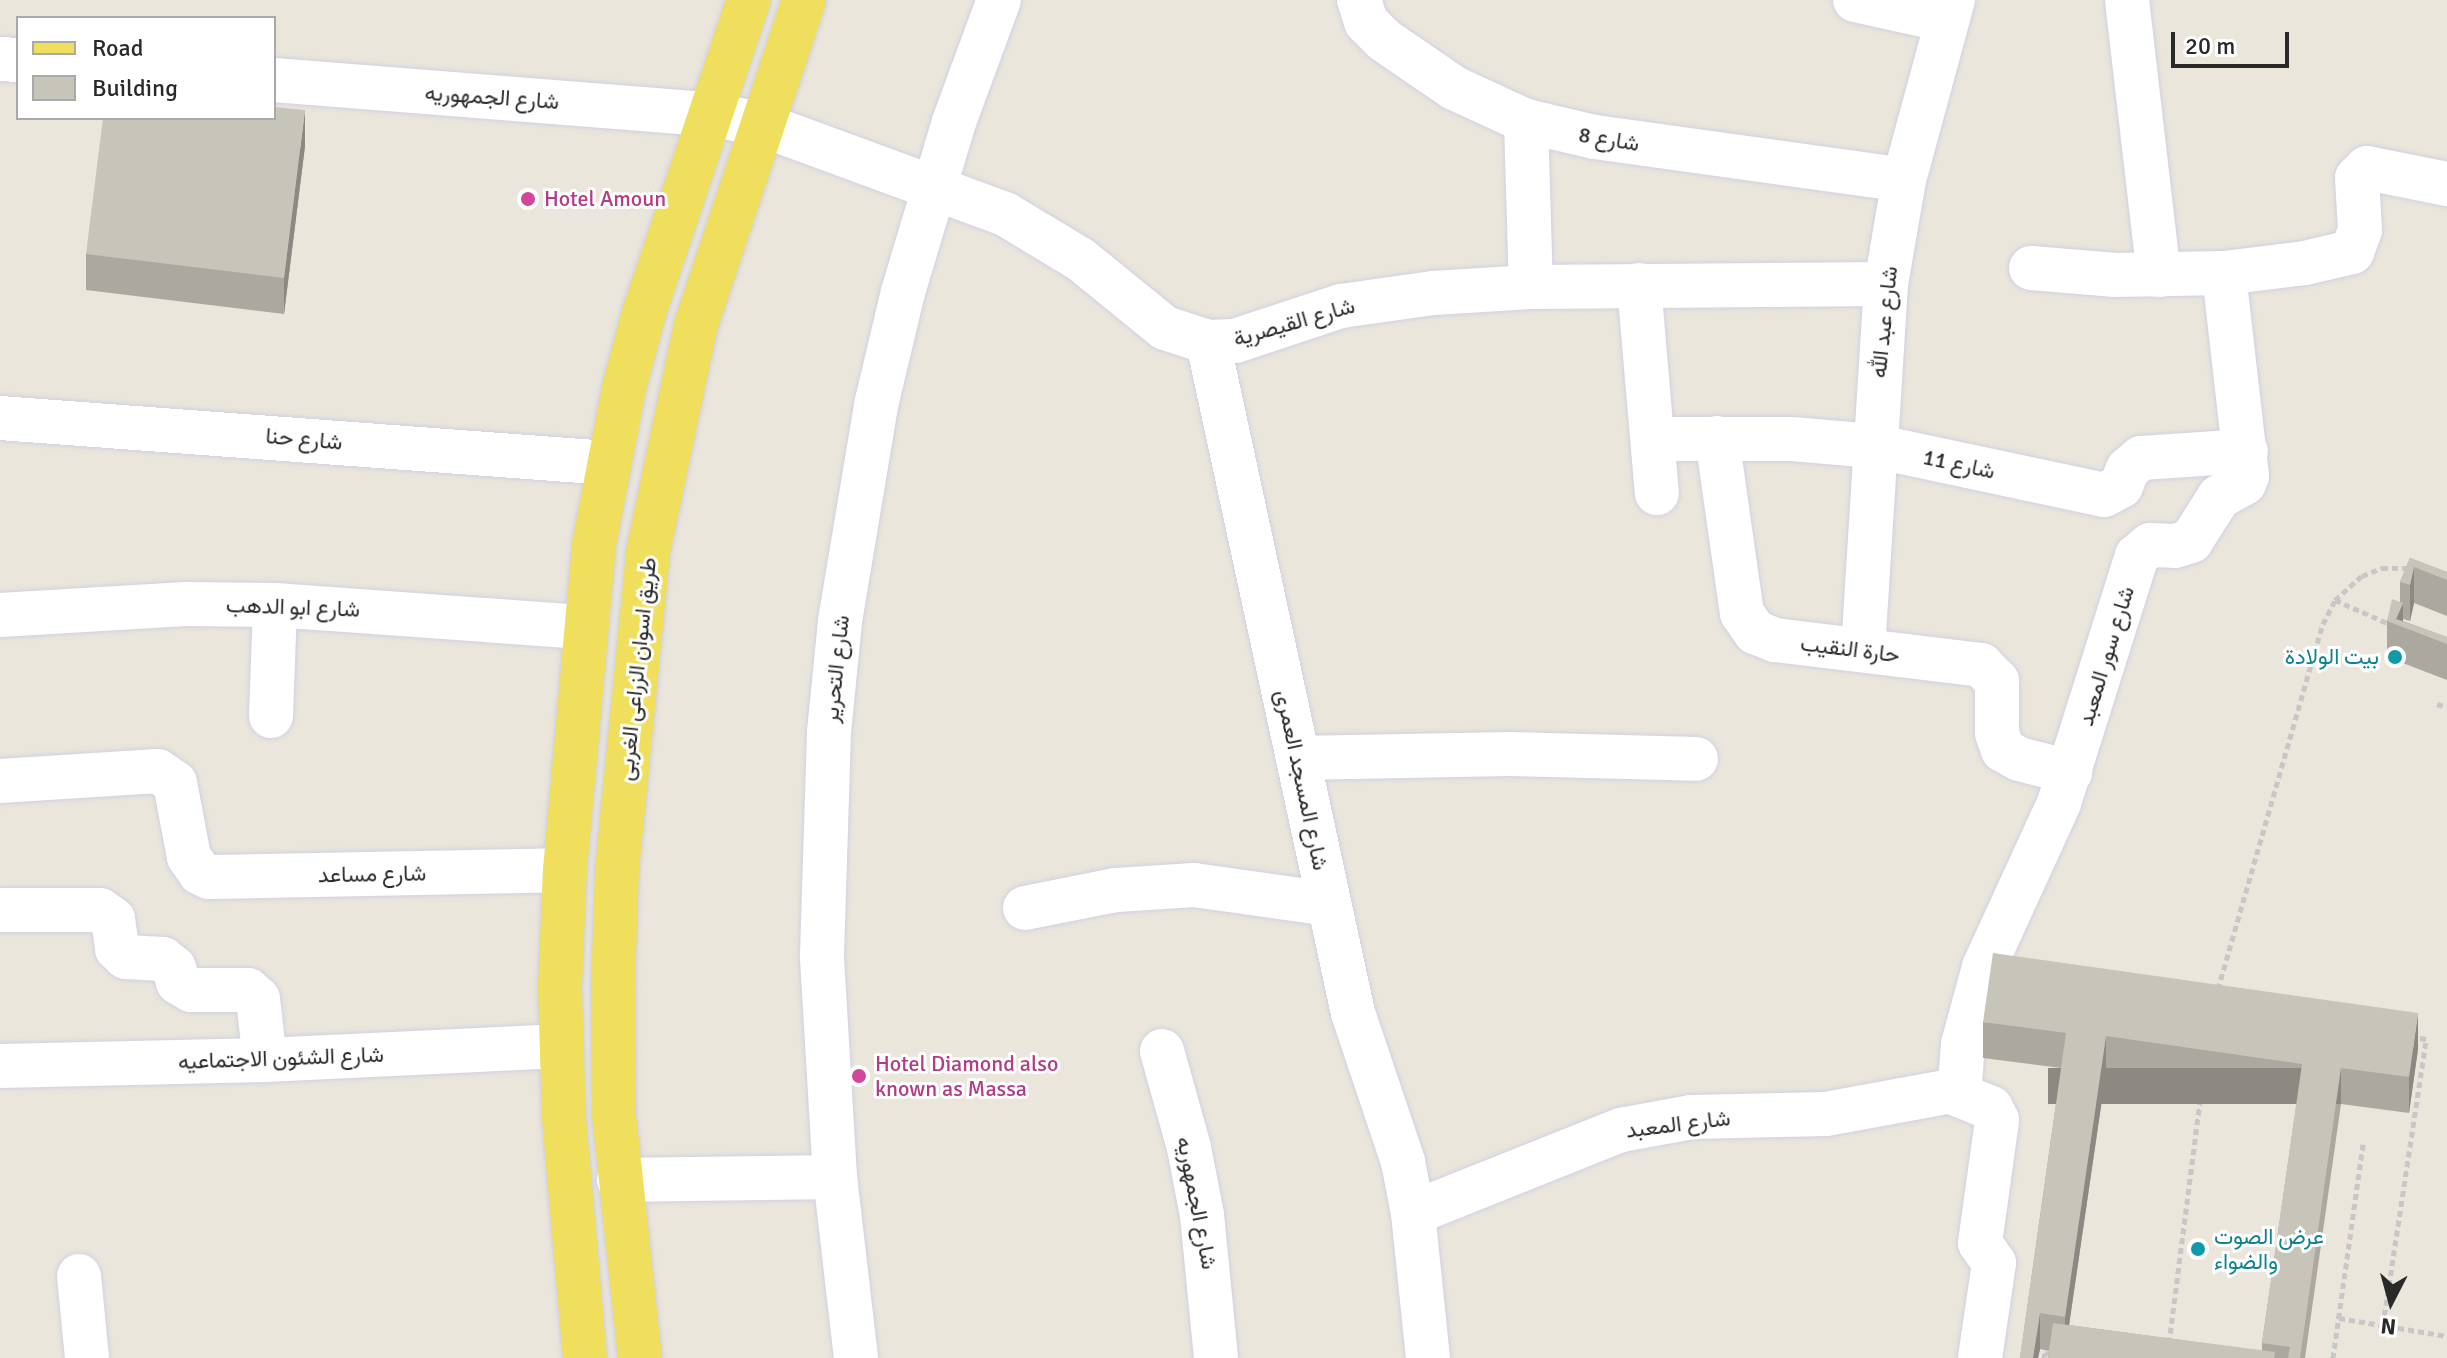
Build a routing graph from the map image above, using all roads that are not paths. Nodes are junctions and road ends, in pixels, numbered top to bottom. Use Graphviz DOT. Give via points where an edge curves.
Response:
graph roads {
  1 [pos="749,0"];
  2 [pos="804,0"];
  3 [pos="999,0"];
  4 [pos="1359,0"];
  5 [pos="1855,0"];
  6 [pos="2127,0"];
  7 [pos="1950,10"];
  8 [pos="276,80"];
  9 [pos="709,114"];
  10 [pos="1526,121"];
  11 [pos="760,124"];
  12 [pos="1904,180"];
  13 [pos="2447,184"];
  14 [pos="934,185"];
  15 [pos="2031,268"];
  16 [pos="2224,273"];
  17 [pos="2159,275"];
  18 [pos="1886,284"];
  19 [pos="1639,285"];
  20 [pos="1531,287"];
  21 [pos="1208,342"];
  22 [pos="0,418"];
  23 [pos="1717,438"];
  24 [pos="1653,439"];
  25 [pos="1874,446"];
  26 [pos="2246,451"];
  27 [pos="608,463"];
  28 [pos="1657,493"];
  29 [pos="594,545"];
  30 [pos="648,552"];
  31 [pos="275,605"];
  32 [pos="0,615"];
  33 [pos="585,627"];
  34 [pos="1863,650"];
  35 [pos="271,716"];
  36 [pos="1298,758"];
  37 [pos="1696,759"];
  38 [pos="2070,772"];
  39 [pos="0,781"];
  40 [pos="565,870"];
  41 [pos="1329,904"];
  42 [pos="1025,908"];
  43 [pos="0,910"];
  44 [pos="561,1046"];
  45 [pos="1162,1051"];
  46 [pos="265,1060"];
  47 [pos="0,1066"];
  48 [pos="1957,1090"];
  49 [pos="835,1177"];
  50 [pos="619,1180"];
  51 [pos="1413,1213"];
  52 [pos="79,1276"];
  53 [pos="87,1358"];
  54 [pos="585,1358"];
  55 [pos="640,1358"];
  56 [pos="856,1358"];
  57 [pos="1216,1358"];
  58 [pos="1428,1358"];
  59 [pos="1980,1358"];
  1 -- 9 [label="main road"];
  2 -- 11 [label="main road, طريق اسوان الزراعى الغربى"];
  3 -- 14 [label="street, شارع التحرير"];
  4 -- 10 [label="street, شارع 8" via="1366,22 1384,40 1466,94"];
  5 -- 7 [label="street"];
  6 -- 17 [label="street"];
  7 -- 12 [label="street, شارع عبد الله"];
  8 -- 9 [label="street, شارع الجمهوريه"];
  9 -- 11 [label="street, شارع القيصرية"];
  9 -- 27 [label="main road" via="644,313"];
  10 -- 12 [label="street, شارع 8" via="1595,137"];
  10 -- 20 [label="street"];
  11 -- 14 [label="street, شارع القيصرية"];
  11 -- 30 [label="main road, طريق اسوان الزراعى الغربى" via="696,325"];
  12 -- 18 [label="street, شارع عبد الله"];
  13 -- 16 [label="street" via="2367,168 2357,178 2360,230 2352,252"];
  14 -- 21 [label="street, شارع القيصرية" via="1044,235 1165,328"];
  14 -- 49 [label="street, شارع التحرير" via="874,416 842,605 829,732 822,955"];
  15 -- 17 [label="street"];
  16 -- 17 [label="street"];
  16 -- 26 [label="street, شارع سور المعبد"];
  18 -- 19 [label="street, شارع القيصرية"];
  18 -- 25 [label="street, شارع عبد الله"];
  19 -- 20 [label="street, شارع القيصرية"];
  19 -- 24 [label="street"];
  20 -- 21 [label="street, شارع القيصرية" via="1383,298 1341,306 1235,341"];
  21 -- 36 [label="street, شارع المسجد العمرى"];
  22 -- 27 [label="street, شارع حنا"];
  23 -- 24 [label="street, شارع 11"];
  23 -- 25 [label="street, شارع 11"];
  23 -- 34 [label="street, حارة النقيب" via="1747,624 1775,640"];
  24 -- 28 [label="street"];
  25 -- 26 [label="street, شارع 11" via="2104,495 2121,486 2128,469 2141,458"];
  25 -- 34 [label="street, شارع عبد الله"];
  26 -- 38 [label="street, شارع سور المعبد" via="2244,483 2219,497 2191,541 2150,545 2137,556"];
  27 -- 29 [label="main road"];
  29 -- 30 [label="main road"];
  29 -- 33 [label="main road"];
  30 -- 50 [label="main road, طريق اسوان الزراعى الغربى" via="615,913 613,1057"];
  31 -- 32 [label="street, شارع ابو الدهب" via="186,604"];
  31 -- 33 [label="street, شارع ابو الدهب"];
  31 -- 35 [label="street"];
  33 -- 40 [label="main road"];
  34 -- 38 [label="street, حارة النقيب" via="1988,669 1997,681 1997,733 2003,750"];
  36 -- 37 [label="street" via="1510,754"];
  36 -- 41 [label="street, شارع المسجد العمرى"];
  38 -- 48 [label="street, شارع سور المعبد" via="2035,863 1984,967 1963,1044"];
  39 -- 40 [label="street, شارع مساعد" via="158,771 169,776 178,791 189,857 200,873 219,877"];
  40 -- 44 [label="main road"];
  41 -- 42 [label="street" via="1194,885 1116,890"];
  41 -- 51 [label="street, شارع المسجد العمرى" via="1353,1013 1403,1162"];
  43 -- 46 [label="street" via="100,910 113,919 117,949 126,957 169,963 178,982 191,990 248,990 258,999"];
  44 -- 46 [label="street, شارع الشئون الاجتماعيه"];
  44 -- 54 [label="main road"];
  45 -- 57 [label="street, شارع الجمهوريه" via="1202,1215"];
  46 -- 47 [label="street, شارع الشئون الاجتماعيه"];
  48 -- 51 [label="street, شارع المعبد" via="1826,1114 1692,1117 1621,1130"];
  48 -- 59 [label="street" via="1963,1099 1991,1108 1997,1120 1980,1243 1994,1263"];
  49 -- 50 [label="street"];
  49 -- 56 [label="street, شارع التحرير"];
  50 -- 55 [label="main road, طريق اسوان الزراعى الغربى"];
  51 -- 58 [label="street, شارع المسجد العمرى"];
  52 -- 53 [label="street"];
}
